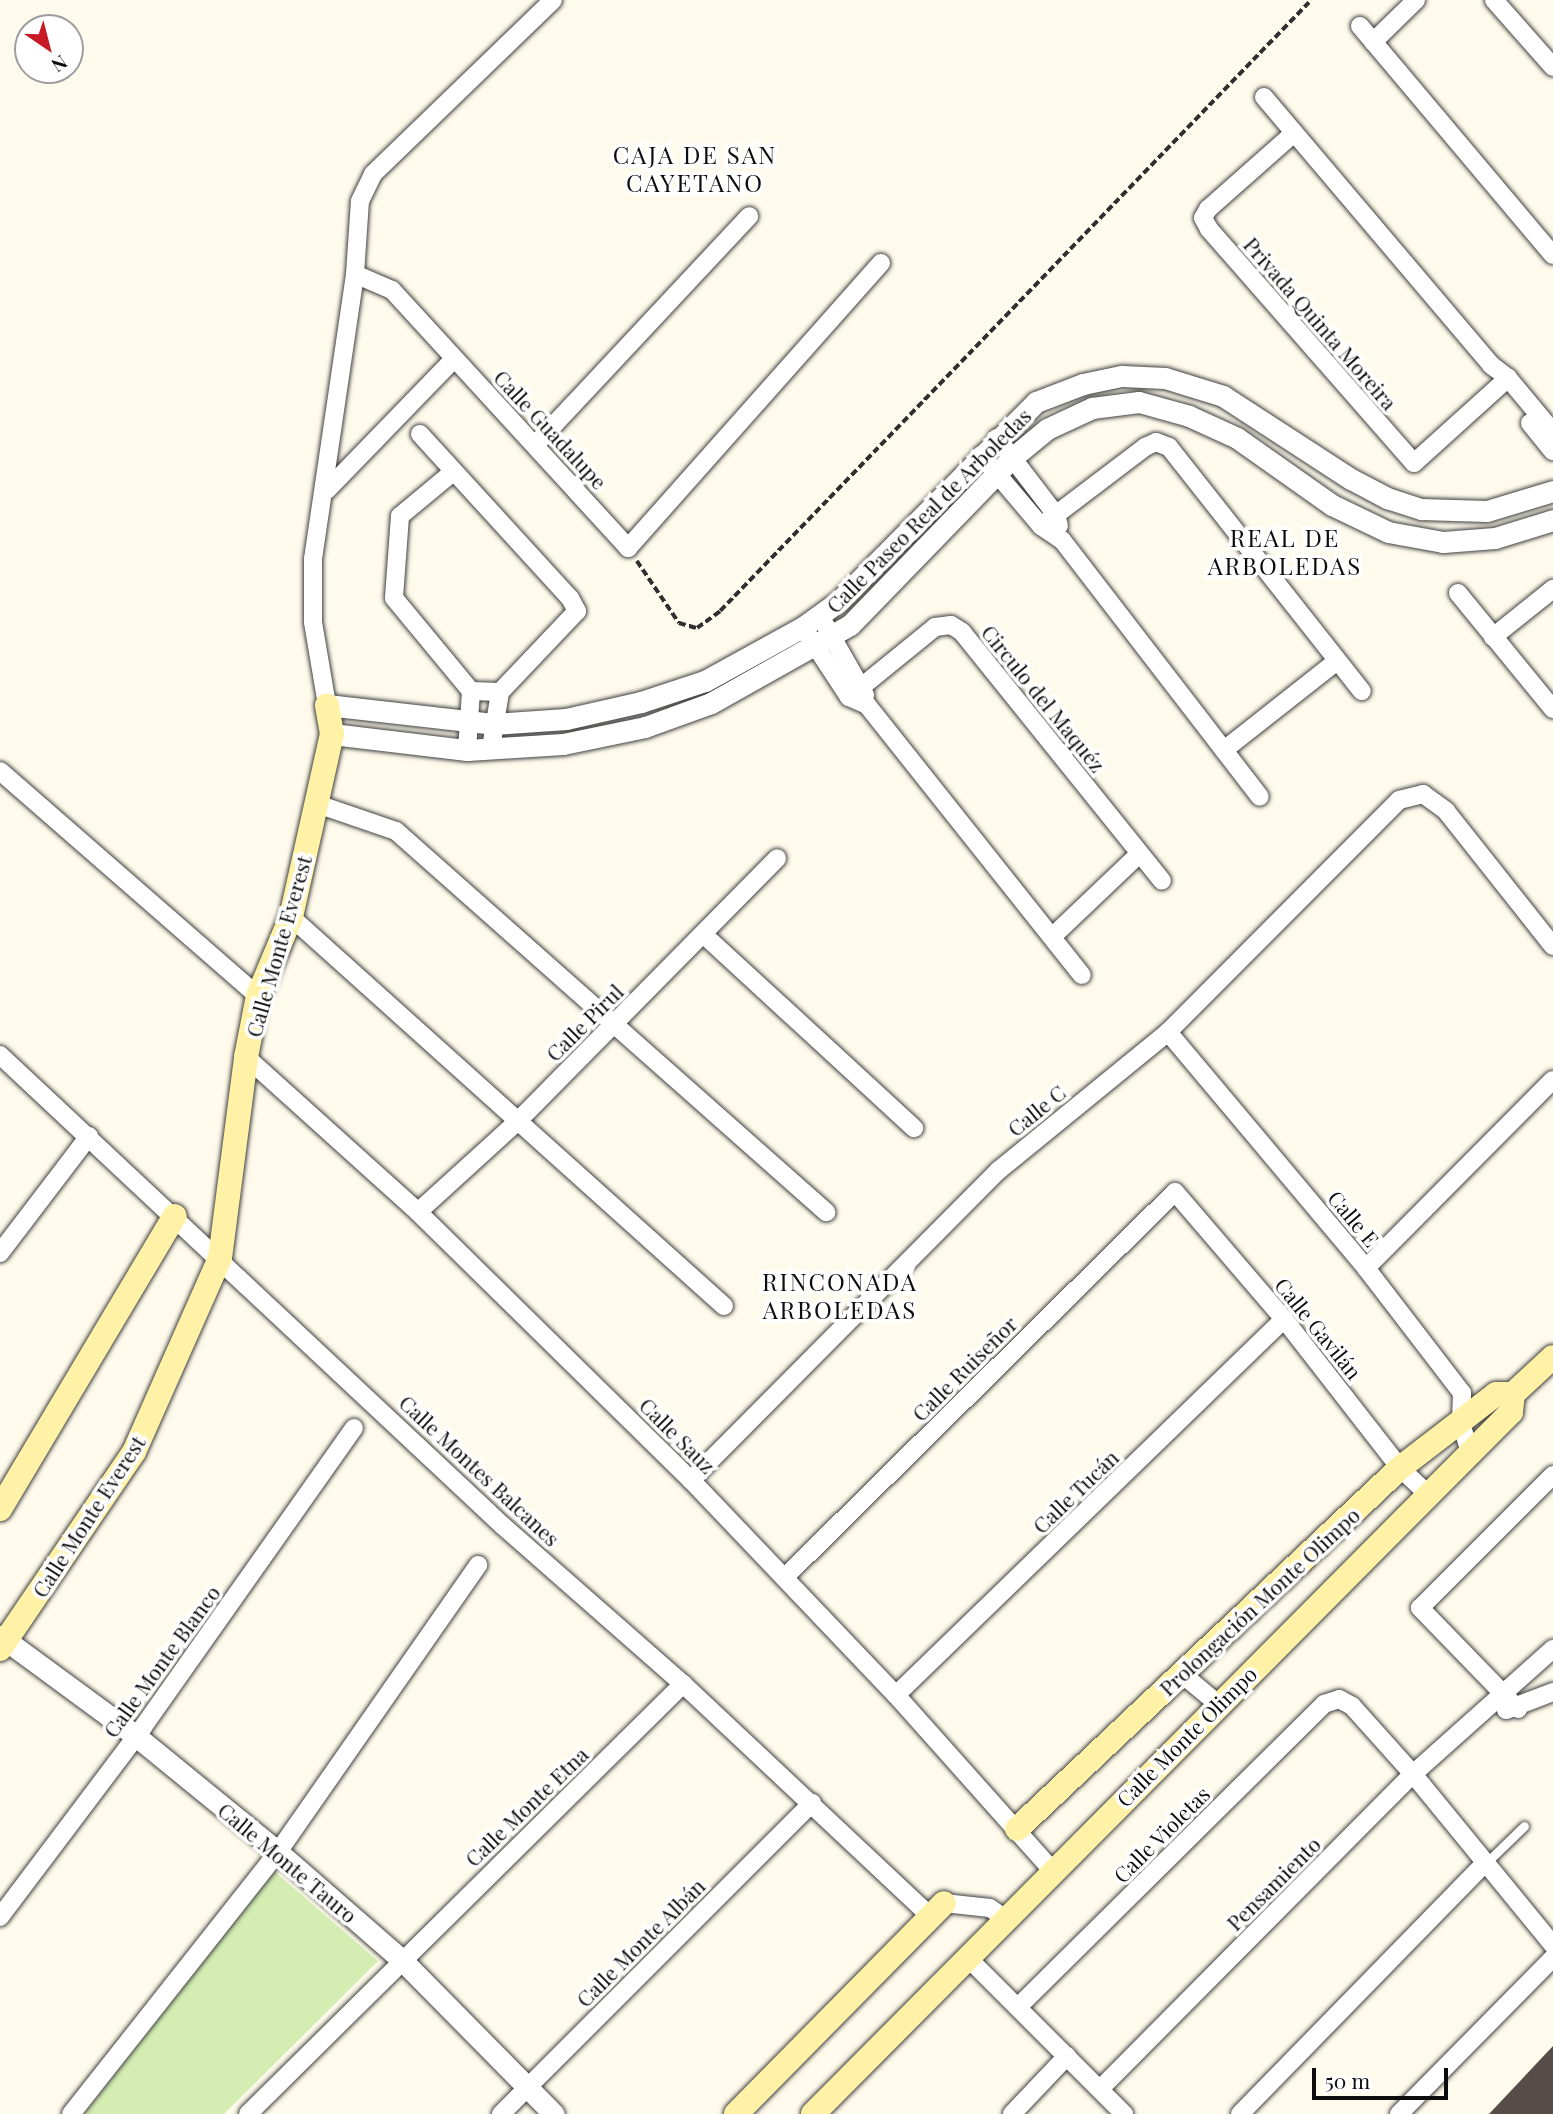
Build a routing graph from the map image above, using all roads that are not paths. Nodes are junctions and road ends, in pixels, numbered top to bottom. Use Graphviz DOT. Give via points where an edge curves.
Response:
graph roads {
  1 [pos="552,0"];
  2 [pos="1416,0"];
  3 [pos="1494,0"];
  4 [pos="1360,26"];
  5 [pos="1373,42"];
  6 [pos="1553,67"];
  7 [pos="1264,97"];
  8 [pos="1294,133"];
  9 [pos="748,216"];
  10 [pos="1553,255"];
  11 [pos="881,263"];
  12 [pos="355,274"];
  13 [pos="454,359"];
  14 [pos="1503,381"];
  15 [pos="1553,432"];
  16 [pos="421,434"];
  17 [pos="997,438"];
  18 [pos="536,444"];
  19 [pos="1553,451"];
  20 [pos="981,455"];
  21 [pos="1012,458"];
  22 [pos="453,472"];
  23 [pos="996,473"];
  24 [pos="327,490"];
  25 [pos="1553,491"];
  26 [pos="1056,515"];
  27 [pos="1553,520"];
  28 [pos="1041,526"];
  29 [pos="1062,540"];
  30 [pos="1553,589"];
  31 [pos="1458,593"];
  32 [pos="811,622"];
  33 [pos="1493,637"];
  34 [pos="825,643"];
  35 [pos="1336,662"];
  36 [pos="864,686"];
  37 [pos="471,691"];
  38 [pos="1362,691"];
  39 [pos="500,692"];
  40 [pos="849,697"];
  41 [pos="327,705"];
  42 [pos="867,705"];
  43 [pos="1553,709"];
  44 [pos="493,724"];
  45 [pos="471,725"];
  46 [pos="332,734"];
  47 [pos="491,748"];
  48 [pos="467,750"];
  49 [pos="1224,750"];
  50 [pos="0,771"];
  51 [pos="1260,797"];
  52 [pos="317,804"];
  53 [pos="1139,854"];
  54 [pos="777,858"];
  55 [pos="1162,880"];
  56 [pos="291,917"];
  57 [pos="703,934"];
  58 [pos="1053,936"];
  59 [pos="1553,946"];
  60 [pos="1082,975"];
  61 [pos="258,996"];
  62 [pos="611,1026"];
  63 [pos="1168,1032"];
  64 [pos="0,1055"];
  65 [pos="246,1057"];
  66 [pos="1553,1080"];
  67 [pos="518,1121"];
  68 [pos="915,1128"];
  69 [pos="89,1136"];
  70 [pos="1175,1192"];
  71 [pos="418,1212"];
  72 [pos="825,1212"];
  73 [pos="175,1216"];
  74 [pos="0,1253"];
  75 [pos="220,1258"];
  76 [pos="1366,1268"];
  77 [pos="724,1306"];
  78 [pos="1284,1319"];
  79 [pos="1553,1357"];
  80 [pos="1513,1394"];
  81 [pos="1461,1424"];
  82 [pos="354,1428"];
  83 [pos="1469,1451"];
  84 [pos="1400,1468"];
  85 [pos="1553,1475"];
  86 [pos="691,1480"];
  87 [pos="1427,1493"];
  88 [pos="0,1509"];
  89 [pos="478,1565"];
  90 [pos="785,1577"];
  91 [pos="2,1642"];
  92 [pos="1553,1649"];
  93 [pos="1182,1674"];
  94 [pos="682,1684"];
  95 [pos="1553,1692"];
  96 [pos="896,1695"];
  97 [pos="1505,1695"];
  98 [pos="1217,1704"];
  99 [pos="1518,1709"];
  100 [pos="1482,1714"];
  101 [pos="136,1736"];
  102 [pos="1413,1774"];
  103 [pos="812,1803"];
  104 [pos="1524,1826"];
  105 [pos="1017,1829"];
  106 [pos="278,1852"];
  107 [pos="1484,1864"];
  108 [pos="1052,1870"];
  109 [pos="937,1910"];
  110 [pos="0,1917"];
  111 [pos="1007,1920"];
  112 [pos="1553,1945"];
  113 [pos="1553,1958"];
  114 [pos="402,1960"];
  115 [pos="971,1960"];
  116 [pos="1018,2007"];
  117 [pos="1067,2056"];
  118 [pos="528,2087"];
  119 [pos="1100,2089"];
  120 [pos="71,2114"];
  121 [pos="248,2114"];
  122 [pos="501,2114"];
  123 [pos="554,2114"];
  124 [pos="736,2114"];
  125 [pos="813,2114"];
  126 [pos="1012,2114"];
  127 [pos="1124,2114"];
  128 [pos="1240,2114"];
  129 [pos="1399,2114"];
  1 -- 12 [label="street, Calle Monte Everest" via="373,174 360,201"];
  2 -- 5 [label="street"];
  3 -- 6 [label="street"];
  4 -- 5 [label="street"];
  5 -- 10 [label="street"];
  7 -- 8 [label="street"];
  8 -- 14 [label="street"];
  8 -- 14 [label="street, Privada Quinta Moreira" via="1208,209 1203,218 1209,229 1413,463"];
  9 -- 18 [label="street"];
  11 -- 18 [label="street, Calle Guadalupe" via="628,548"];
  12 -- 13 [label="street, Calle Guadalupe" via="392,290"];
  12 -- 24 [label="street, Calle Monte Everest"];
  13 -- 18 [label="street, Calle Guadalupe"];
  13 -- 24 [label="street"];
  14 -- 15 [label="street"];
  14 -- 19 [label="street"];
  16 -- 22 [label="street"];
  17 -- 20 [label="street, Calle Paseo Real de Arboledas"];
  17 -- 21 [label="street"];
  17 -- 25 [label="street, Calle Paseo Real de Arboledas" via="1036,402 1083,384 1122,376 1165,378 1223,396 1351,479 1421,509 1487,511"];
  20 -- 23 [label="street"];
  20 -- 32 [label="street, Calle Paseo Real de Arboledas"];
  21 -- 23 [label="street"];
  21 -- 26 [label="street"];
  21 -- 27 [label="street" via="1047,429 1092,408 1139,402 1189,416 1237,438 1332,505 1388,533 1443,542 1495,538"];
  22 -- 37 [label="street" via="400,516 394,598"];
  22 -- 39 [label="street" via="577,611"];
  23 -- 28 [label="street"];
  23 -- 34 [label="street"];
  24 -- 41 [label="street, Calle Monte Everest" via="313,559 313,622"];
  26 -- 28 [label="street"];
  26 -- 29 [label="street"];
  26 -- 35 [label="street" via="1144,447 1156,442 1169,447"];
  28 -- 29 [label="street"];
  29 -- 49 [label="street"];
  30 -- 33 [label="street"];
  31 -- 33 [label="street"];
  32 -- 34 [label="street"];
  32 -- 44 [label="street, Calle Paseo Real de Arboledas" via="705,681 641,702 566,719"];
  33 -- 43 [label="street"];
  34 -- 36 [label="street"];
  34 -- 40 [label="street"];
  34 -- 47 [label="street" via="711,703 645,727 563,744"];
  35 -- 38 [label="street"];
  35 -- 49 [label="street"];
  36 -- 40 [label="street, Circulo del Maquéz"];
  36 -- 42 [label="street"];
  36 -- 53 [label="street, Circulo del Maquéz" via="935,627 951,625 962,632"];
  37 -- 39 [label="street"];
  37 -- 45 [label="street"];
  39 -- 44 [label="street"];
  40 -- 42 [label="street"];
  41 -- 45 [label="street, Calle Paseo Real de Arboledas"];
  41 -- 46 [label="main road, Calle Monte Everest"];
  42 -- 58 [label="street"];
  44 -- 45 [label="street, Calle Paseo Real de Arboledas"];
  44 -- 47 [label="street"];
  45 -- 48 [label="street"];
  46 -- 48 [label="street"];
  46 -- 52 [label="main road, Calle Monte Everest"];
  47 -- 48 [label="street"];
  49 -- 51 [label="street"];
  50 -- 61 [label="street"];
  52 -- 56 [label="main road, Calle Monte Everest"];
  52 -- 62 [label="street" via="396,831"];
  53 -- 55 [label="street, Circulo del Maquéz"];
  53 -- 58 [label="street"];
  54 -- 57 [label="street, Calle Pirul"];
  56 -- 61 [label="main road, Calle Monte Everest"];
  56 -- 67 [label="street"];
  57 -- 62 [label="street, Calle Pirul"];
  57 -- 68 [label="street"];
  58 -- 60 [label="street"];
  59 -- 63 [label="street, Calle C" via="1446,811 1423,794 1399,800"];
  61 -- 65 [label="main road, Calle Monte Everest"];
  62 -- 67 [label="street, Calle Pirul"];
  62 -- 72 [label="street"];
  63 -- 76 [label="street, Calle E"];
  63 -- 86 [label="street, Calle C" via="999,1170"];
  64 -- 69 [label="street, Calle Montes Balcanes"];
  65 -- 71 [label="street, Calle Sauz"];
  65 -- 75 [label="main road, Calle Monte Everest"];
  66 -- 76 [label="street"];
  67 -- 71 [label="street, Calle Pirul"];
  67 -- 77 [label="street"];
  69 -- 73 [label="street, Calle Montes Balcanes"];
  69 -- 74 [label="street"];
  70 -- 78 [label="street, Calle Gavilán"];
  70 -- 90 [label="street, Calle Ruiseñor"];
  71 -- 86 [label="street, Calle Sauz"];
  73 -- 75 [label="street, Calle Montes Balcanes"];
  73 -- 88 [label="main road"];
  75 -- 91 [label="main road, Calle Monte Everest" via="134,1452"];
  75 -- 94 [label="street, Calle Montes Balcanes" via="503,1526"];
  76 -- 81 [label="street, Calle E" via="1462,1393"];
  78 -- 84 [label="street, Calle Gavilán"];
  78 -- 96 [label="street, Calle Tucán"];
  79 -- 80 [label="main road, Calle Monte Olimpo"];
  80 -- 81 [label="main road, Prolongación Monte Olimpo" via="1496,1394"];
  80 -- 83 [label="main road, Calle Monte Olimpo" via="1511,1412"];
  81 -- 83 [label="street, Calle E"];
  81 -- 84 [label="main road, Prolongación Monte Olimpo"];
  82 -- 101 [label="street, Calle Monte Blanco"];
  83 -- 87 [label="main road, Calle Monte Olimpo"];
  84 -- 87 [label="street, Calle Gavilán"];
  84 -- 93 [label="main road, Prolongación Monte Olimpo"];
  85 -- 97 [label="street" via="1420,1608"];
  86 -- 90 [label="street, Calle Sauz"];
  87 -- 98 [label="main road, Calle Monte Olimpo"];
  89 -- 106 [label="street"];
  90 -- 96 [label="street, Calle Sauz"];
  91 -- 101 [label="street, Calle Monte Tauro"];
  92 -- 97 [label="street, Pensamiento"];
  93 -- 98 [label="street"];
  93 -- 105 [label="main road, Prolongación Monte Olimpo"];
  94 -- 103 [label="street, Calle Montes Balcanes"];
  94 -- 114 [label="street, Calle Monte Etna"];
  95 -- 99 [label="street"];
  96 -- 105 [label="street, Calle Sauz"];
  97 -- 99 [label="street"];
  97 -- 100 [label="street, Pensamiento"];
  98 -- 108 [label="main road, Calle Monte Olimpo"];
  99 -- 100 [label="street"];
  100 -- 102 [label="street, Pensamiento"];
  101 -- 106 [label="street, Calle Monte Tauro"];
  101 -- 110 [label="street, Calle Monte Blanco"];
  102 -- 107 [label="street"];
  102 -- 116 [label="street, Calle Violetas" via="1352,1706 1339,1699 1324,1703"];
  102 -- 119 [label="street, Pensamiento"];
  103 -- 109 [label="street, Calle Montes Balcanes"];
  103 -- 118 [label="street, Calle Monte Albán"];
  104 -- 107 [label="lane"];
  105 -- 108 [label="street, Calle Sauz"];
  106 -- 114 [label="street, Calle Monte Tauro"];
  106 -- 120 [label="street"];
  107 -- 112 [label="street"];
  107 -- 128 [label="street"];
  108 -- 111 [label="main road, Calle Monte Olimpo"];
  109 -- 111 [label="street" via="990,1908"];
  109 -- 124 [label="main road"];
  111 -- 115 [label="main road, Calle Monte Olimpo"];
  113 -- 129 [label="street"];
  114 -- 118 [label="street, Calle Monte Tauro"];
  114 -- 121 [label="street, Calle Monte Etna"];
  115 -- 116 [label="street"];
  115 -- 125 [label="main road, Calle Monte Olimpo"];
  116 -- 117 [label="street"];
  117 -- 119 [label="street"];
  117 -- 126 [label="street"];
  118 -- 122 [label="street, Calle Monte Albán"];
  118 -- 123 [label="street, Calle Monte Tauro"];
  119 -- 127 [label="street"];
}
